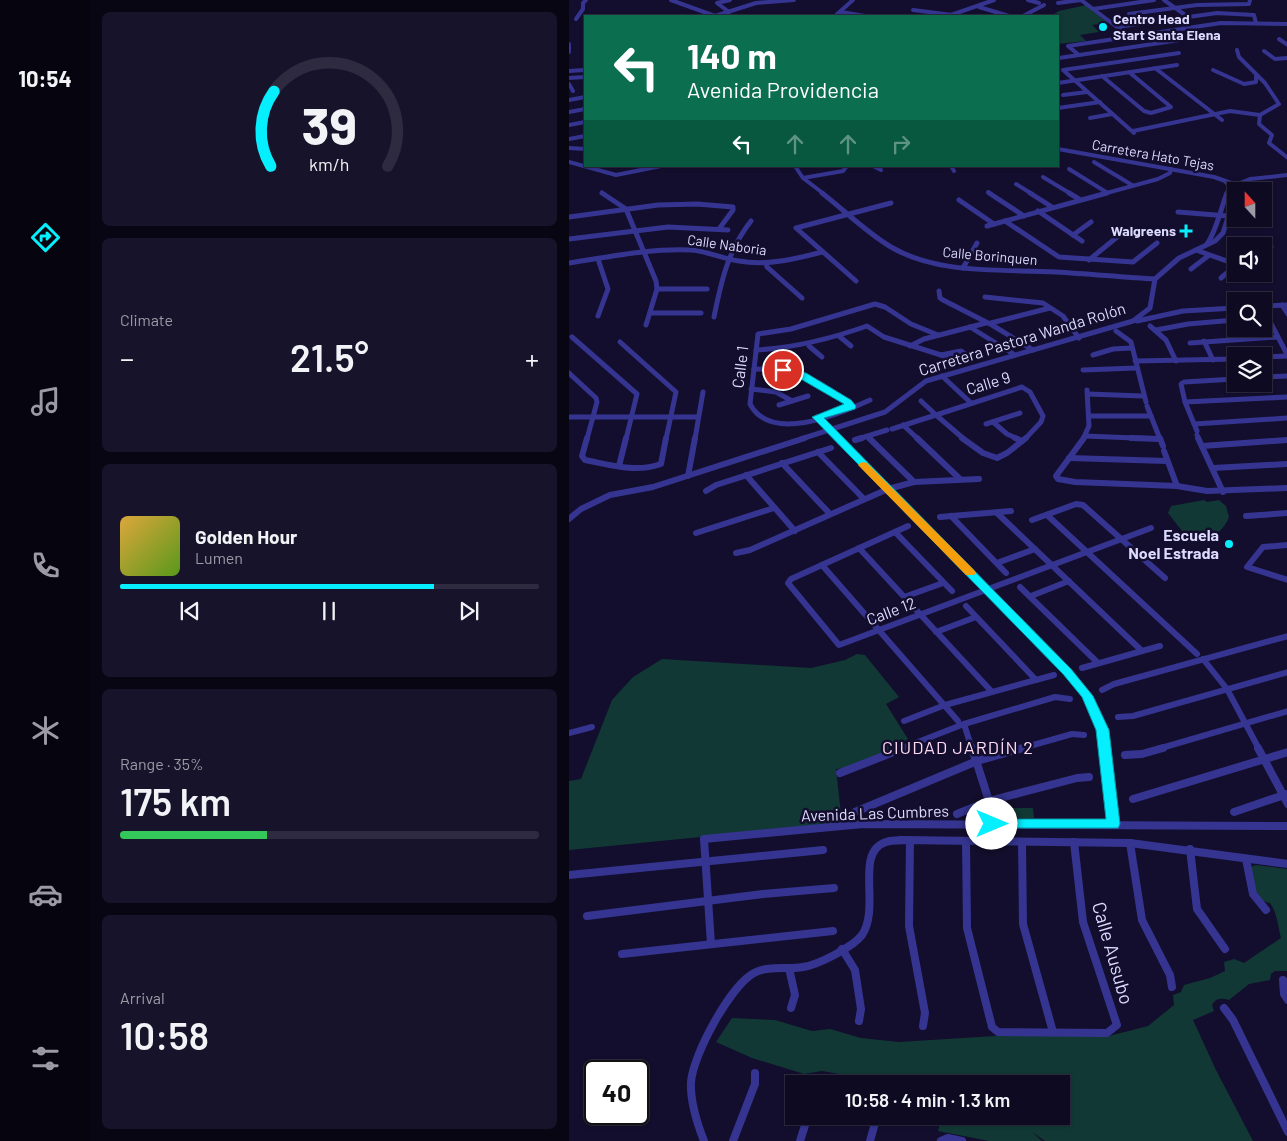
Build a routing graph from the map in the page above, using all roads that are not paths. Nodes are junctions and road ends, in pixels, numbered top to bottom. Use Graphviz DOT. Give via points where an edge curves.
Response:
graph roads {
  1 [pos="587,0"];
  2 [pos="671,0"];
  3 [pos="730,0"];
  4 [pos="793,0"];
  5 [pos="853,0"];
  6 [pos="994,0"];
  7 [pos="1028,0"];
  8 [pos="1081,0"];
  9 [pos="1154,0"];
  10 [pos="1165,0"];
  11 [pos="1250,0"];
  12 [pos="1039,3"];
  13 [pos="1057,3"];
  14 [pos="1044,5"];
  15 [pos="979,7"];
  16 [pos="1093,8"];
  17 [pos="1175,8"];
  18 [pos="913,10"];
  19 [pos="729,12"];
  20 [pos="841,12"];
  21 [pos="1129,14"];
  22 [pos="712,15"];
  23 [pos="718,15"];
  24 [pos="836,15"];
  25 [pos="859,15"];
  26 [pos="951,15"];
  27 [pos="1006,15"];
  28 [pos="1025,15"];
  29 [pos="1188,17"];
  30 [pos="575,19"];
  31 [pos="1256,23"];
  32 [pos="1287,24"];
  33 [pos="1117,27"];
  34 [pos="1150,33"];
  35 [pos="1129,36"];
  36 [pos="1279,39"];
  37 [pos="1180,40"];
  38 [pos="1163,43"];
  39 [pos="1287,45"];
  40 [pos="1237,50"];
  41 [pos="1105,51"];
  42 [pos="1264,52"];
  43 [pos="1179,53"];
  44 [pos="1079,55"];
  45 [pos="1059,58"];
  46 [pos="1287,58"];
  47 [pos="1118,62"];
  48 [pos="1177,65"];
  49 [pos="1155,68"];
  50 [pos="584,70"];
  51 [pos="1213,70"];
  52 [pos="569,71"];
  53 [pos="1129,72"];
  54 [pos="1102,76"];
  55 [pos="1255,76"];
  56 [pos="584,77"];
  57 [pos="569,78"];
  58 [pos="1074,81"];
  59 [pos="1059,83"];
  60 [pos="569,84"];
  61 [pos="573,91"];
  62 [pos="1087,92"];
  63 [pos="1064,94"];
  64 [pos="584,97"];
  65 [pos="569,100"];
  66 [pos="1100,102"];
  67 [pos="1059,108"];
  68 [pos="584,109"];
  69 [pos="569,112"];
  70 [pos="1112,114"];
  71 [pos="1214,114"];
  72 [pos="1260,115"];
  73 [pos="1089,118"];
  74 [pos="1222,120"];
  75 [pos="584,122"];
  76 [pos="569,125"];
  77 [pos="584,136"];
  78 [pos="569,139"];
  79 [pos="569,148"];
  80 [pos="584,149"];
  81 [pos="1059,149"];
  82 [pos="1287,158"];
  83 [pos="569,162"];
  84 [pos="1094,162"];
  85 [pos="579,165"];
  86 [pos="584,167"];
  87 [pos="585,167"];
  88 [pos="656,167"];
  89 [pos="796,167"];
  90 [pos="846,167"];
  91 [pos="875,167"];
  92 [pos="569,168"];
  93 [pos="1069,169"];
  94 [pos="881,170"];
  95 [pos="1173,171"];
  96 [pos="1287,175"];
  97 [pos="1043,176"];
  98 [pos="1163,177"];
  99 [pos="803,178"];
  100 [pos="1267,178"];
  101 [pos="1222,179"];
  102 [pos="1231,182"];
  103 [pos="1242,182"];
  104 [pos="1256,182"];
  105 [pos="1015,184"];
  106 [pos="1227,184"];
  107 [pos="1132,185"];
  108 [pos="988,192"];
  109 [pos="1106,192"];
  110 [pos="1227,192"];
  111 [pos="602,193"];
  112 [pos="959,200"];
  113 [pos="1079,200"];
  114 [pos="891,203"];
  115 [pos="1052,207"];
  116 [pos="626,209"];
  117 [pos="1038,212"];
  118 [pos="1178,213"];
  119 [pos="849,214"];
  120 [pos="1024,216"];
  121 [pos="1217,216"];
  122 [pos="569,217"];
  123 [pos="1227,217"];
  124 [pos="751,221"];
  125 [pos="1005,221"];
  126 [pos="1091,222"];
  127 [pos="994,224"];
  128 [pos="987,226"];
  129 [pos="719,228"];
  130 [pos="635,230"];
  131 [pos="728,230"];
  132 [pos="1122,233"];
  133 [pos="1073,235"];
  134 [pos="569,239"];
  135 [pos="1082,241"];
  136 [pos="977,243"];
  137 [pos="1157,243"];
  138 [pos="1204,247"];
  139 [pos="1196,250"];
  140 [pos="644,252"];
  141 [pos="822,252"];
  142 [pos="1208,256"];
  143 [pos="727,258"];
  144 [pos="598,259"];
  145 [pos="1089,260"];
  146 [pos="1227,262"];
  147 [pos="569,263"];
  148 [pos="766,263"];
  149 [pos="963,268"];
  150 [pos="1191,269"];
  151 [pos="1227,272"];
  152 [pos="1221,278"];
  153 [pos="1155,279"];
  154 [pos="856,281"];
  155 [pos="657,289"];
  156 [pos="707,289"];
  157 [pos="939,291"];
  158 [pos="802,298"];
  159 [pos="985,298"];
  160 [pos="1285,305"];
  161 [pos="1272,306"];
  162 [pos="1050,308"];
  163 [pos="1149,308"];
  164 [pos="1222,308"];
  165 [pos="1227,308"];
  166 [pos="650,313"];
  167 [pos="701,313"];
  168 [pos="1166,314"];
  169 [pos="1227,314"];
  170 [pos="1287,314"];
  171 [pos="598,316"];
  172 [pos="714,317"];
  173 [pos="1227,320"];
  174 [pos="1133,321"];
  175 [pos="646,325"];
  176 [pos="1150,326"];
  177 [pos="970,327"];
  178 [pos="1272,329"];
  179 [pos="1156,330"];
  180 [pos="1120,332"];
  181 [pos="938,335"];
  182 [pos="839,336"];
  183 [pos="572,337"];
  184 [pos="1277,337"];
  185 [pos="1079,338"];
  186 [pos="1204,341"];
  187 [pos="620,342"];
  188 [pos="1190,344"];
  189 [pos="809,346"];
  190 [pos="851,346"];
  191 [pos="910,346"];
  192 [pos="1131,348"];
  193 [pos="756,350"];
  194 [pos="1033,350"];
  195 [pos="1015,354"];
  196 [pos="1093,355"];
  197 [pos="941,356"];
  198 [pos="1287,356"];
  199 [pos="822,357"];
  200 [pos="1272,357"];
  201 [pos="1227,359"];
  202 [pos="1213,360"];
  203 [pos="1135,361"];
  204 [pos="1176,361"];
  205 [pos="1136,368"];
  206 [pos="754,369"];
  207 [pos="1083,370"];
  208 [pos="569,373"];
  209 [pos="942,376"];
  210 [pos="1287,376"];
  211 [pos="1272,377"];
  212 [pos="1227,379"];
  213 [pos="751,389"];
  214 [pos="703,392"];
  215 [pos="808,396"];
  216 [pos="1287,396"];
  217 [pos="870,400"];
  218 [pos="792,401"];
  219 [pos="921,401"];
  220 [pos="1145,401"];
  221 [pos="1185,402"];
  222 [pos="971,403"];
  223 [pos="779,405"];
  224 [pos="851,406"];
  225 [pos="1020,413"];
  226 [pos="936,415"];
  227 [pos="1089,416"];
  228 [pos="1151,416"];
  229 [pos="569,417"];
  230 [pos="593,417"];
  231 [pos="632,417"];
  232 [pos="671,417"];
  233 [pos="699,417"];
  234 [pos="817,417"];
  235 [pos="1287,419"];
  236 [pos="993,422"];
  237 [pos="986,424"];
  238 [pos="1194,424"];
  239 [pos="903,425"];
  240 [pos="829,430"];
  241 [pos="1085,436"];
  242 [pos="868,437"];
  243 [pos="1160,439"];
  244 [pos="855,440"];
  245 [pos="1287,440"];
  246 [pos="1022,441"];
  247 [pos="1202,446"];
  248 [pos="831,448"];
  249 [pos="818,452"];
  250 [pos="1069,458"];
  251 [pos="1167,461"];
  252 [pos="782,463"];
  253 [pos="1287,464"];
  254 [pos="619,466"];
  255 [pos="1213,468"];
  256 [pos="746,475"];
  257 [pos="688,476"];
  258 [pos="960,478"];
  259 [pos="979,479"];
  260 [pos="914,482"];
  261 [pos="1177,486"];
  262 [pos="1287,488"];
  263 [pos="888,489"];
  264 [pos="706,491"];
  265 [pos="1223,492"];
  266 [pos="865,499"];
  267 [pos="774,508"];
  268 [pos="579,510"];
  269 [pos="569,511"];
  270 [pos="1011,511"];
  271 [pos="997,513"];
  272 [pos="830,514"];
  273 [pos="1272,514"];
  274 [pos="1287,514"];
  275 [pos="1047,515"];
  276 [pos="951,516"];
  277 [pos="1246,516"];
  278 [pos="940,517"];
  279 [pos="569,519"];
  280 [pos="1033,520"];
  281 [pos="908,526"];
  282 [pos="1151,528"];
  283 [pos="795,531"];
  284 [pos="895,532"];
  285 [pos="696,533"];
  286 [pos="1121,538"];
  287 [pos="1287,545"];
  288 [pos="859,548"];
  289 [pos="1035,549"];
  290 [pos="1086,551"];
  291 [pos="736,553"];
  292 [pos="997,563"];
  293 [pos="1051,564"];
  294 [pos="822,565"];
  295 [pos="1006,573"];
  296 [pos="1165,578"];
  297 [pos="1287,580"];
  298 [pos="1069,582"];
  299 [pos="943,583"];
  300 [pos="1020,587"];
  301 [pos="986,589"];
  302 [pos="952,591"];
  303 [pos="1031,596"];
  304 [pos="904,597"];
  305 [pos="966,606"];
  306 [pos="920,614"];
  307 [pos="976,617"];
  308 [pos="879,630"];
  309 [pos="936,632"];
  310 [pos="1287,636"];
  311 [pos="1160,646"];
  312 [pos="1142,651"];
  313 [pos="1200,656"];
  314 [pos="1098,663"];
  315 [pos="1082,668"];
  316 [pos="1287,672"];
  317 [pos="1054,676"];
  318 [pos="1036,680"];
  319 [pos="1227,689"];
  320 [pos="1102,690"];
  321 [pos="991,692"];
  322 [pos="1070,699"];
  323 [pos="945,705"];
  324 [pos="1287,711"];
  325 [pos="1119,717"];
  326 [pos="904,721"];
  327 [pos="961,722"];
  328 [pos="1245,723"];
  329 [pos="592,727"];
  330 [pos="569,733"];
  331 [pos="1084,735"];
  332 [pos="1287,752"];
  333 [pos="1125,755"];
  334 [pos="1265,759"];
  335 [pos="977,762"];
  336 [pos="840,773"];
  337 [pos="1089,778"];
  338 [pos="1285,794"];
  339 [pos="1133,799"];
  340 [pos="989,801"];
  341 [pos="1287,804"];
  342 [pos="855,812"];
  343 [pos="1234,812"];
  344 [pos="957,814"];
  345 [pos="992,824"];
  346 [pos="1113,824"];
  347 [pos="1287,826"];
  348 [pos="910,840"];
  349 [pos="966,841"];
  350 [pos="1022,842"];
  351 [pos="1074,842"];
  352 [pos="1130,843"];
  353 [pos="1190,849"];
  354 [pos="823,850"];
  355 [pos="1246,859"];
  356 [pos="706,861"];
  357 [pos="1287,864"];
  358 [pos="569,875"];
  359 [pos="833,888"];
  360 [pos="708,901"];
  361 [pos="1266,910"];
  362 [pos="587,916"];
  363 [pos="833,931"];
  364 [pos="711,944"];
  365 [pos="842,949"];
  366 [pos="1225,949"];
  367 [pos="621,954"];
  368 [pos="789,968"];
  369 [pos="1283,980"];
  370 [pos="1172,987"];
  371 [pos="1287,1000"];
  372 [pos="791,1008"];
  373 [pos="1224,1008"];
  374 [pos="859,1022"];
  375 [pos="923,1026"];
  376 [pos="1053,1032"];
  377 [pos="755,1073"];
  378 [pos="805,1125"];
  379 [pos="874,1125"];
  380 [pos="1287,1132"];
  381 [pos="704,1141"];
  382 [pos="733,1141"];
  383 [pos="800,1141"];
  384 [pos="870,1141"];
  385 [pos="941,1141"];
  386 [pos="962,1141"];
  1 -- 30 [label="street"];
  2 -- 22 [label="street"];
  3 -- 19 [label="street" via="717,3"];
  4 -- 19 [label="street" via="756,3"];
  5 -- 20 [label="street"];
  6 -- 15 [label="street"];
  7 -- 12 [label="street"];
  8 -- 13 [label="street"];
  8 -- 16 [label="street"];
  9 -- 16 [label="street"];
  10 -- 17 [label="street"];
  11 -- 17 [label="street" via="1249,4"];
  14 -- 28 [label="street"];
  15 -- 26 [label="street"];
  15 -- 27 [label="street"];
  16 -- 33 [label="street"];
  17 -- 21 [label="street"];
  17 -- 29 [label="street"];
  18 -- 26 [label="street" via="934,10"];
  19 -- 23 [label="street"];
  20 -- 24 [label="street"];
  20 -- 25 [label="street"];
  29 -- 31 [label="street" via="1217,13 1250,14 1254,15"];
  29 -- 33 [label="street"];
  31 -- 32 [label="street"];
  31 -- 34 [label="street" via="1221,23"];
  33 -- 35 [label="street"];
  34 -- 35 [label="street"];
  34 -- 38 [label="street"];
  35 -- 44 [label="street" via="1068,46"];
  36 -- 39 [label="street"];
  37 -- 38 [label="street"];
  38 -- 41 [label="street"];
  40 -- 55 [label="street"];
  41 -- 44 [label="street"];
  41 -- 47 [label="street"];
  42 -- 46 [label="street" via="1275,59"];
  43 -- 47 [label="street"];
  44 -- 45 [label="street"];
  47 -- 58 [label="street" via="1063,70"];
  48 -- 49 [label="street"];
  49 -- 53 [label="street"];
  49 -- 71 [label="street"];
  50 -- 52 [label="street"];
  51 -- 55 [label="street" via="1244,84 1256,82"];
  53 -- 54 [label="street"];
  53 -- 54 [label="street" via="1171,108 1144,111"];
  54 -- 58 [label="street"];
  55 -- 72 [label="street" via="1265,83 1279,104"];
  56 -- 57 [label="street"];
  58 -- 59 [label="street"];
  58 -- 62 [label="street"];
  60 -- 61 [label="street"];
  62 -- 63 [label="street"];
  62 -- 66 [label="street"];
  64 -- 65 [label="street"];
  66 -- 67 [label="street"];
  66 -- 70 [label="street"];
  68 -- 69 [label="street"];
  70 -- 71 [label="street" via="1133,132"];
  70 -- 73 [label="street"];
  71 -- 72 [label="street" via="1234,111"];
  71 -- 74 [label="street"];
  72 -- 82 [label="street" via="1259,124 1272,135 1269,143"];
  75 -- 76 [label="street"];
  77 -- 78 [label="street"];
  79 -- 80 [label="street"];
  81 -- 95 [label="street, Carretera Hato Tejas"];
  83 -- 85 [label="street"];
  84 -- 107 [label="street"];
  85 -- 86 [label="street"];
  85 -- 92 [label="street"];
  87 -- 88 [label="street" via="616,176"];
  89 -- 99 [label="street, Calle Borinquen"];
  90 -- 99 [label="street" via="843,171"];
  91 -- 94 [label="street"];
  93 -- 109 [label="street"];
  95 -- 98 [label="street"];
  95 -- 101 [label="street, Carretera Hato Tejas"];
  96 -- 100 [label="street"];
  97 -- 113 [label="street"];
  98 -- 107 [label="street"];
  98 -- 107 [label="street"];
  99 -- 119 [label="street, Calle Borinquen"];
  100 -- 103 [label="street"];
  100 -- 104 [label="street"];
  101 -- 102 [label="street, Carretera Hato Tejas"];
  101 -- 106 [label="street"];
  105 -- 115 [label="street"];
  107 -- 109 [label="street"];
  108 -- 120 [label="street"];
  109 -- 113 [label="street"];
  110 -- 121 [label="street"];
  111 -- 116 [label="street"];
  112 -- 127 [label="street"];
  113 -- 115 [label="street"];
  114 -- 119 [label="street"];
  115 -- 117 [label="street"];
  116 -- 122 [label="street"];
  116 -- 129 [label="street" via="677,204 733,207"];
  116 -- 130 [label="street"];
  117 -- 120 [label="street"];
  117 -- 133 [label="street"];
  118 -- 121 [label="street"];
  119 -- 141 [label="street" via="796,228"];
  119 -- 149 [label="street, Calle Borinquen" via="901,252 932,263"];
  120 -- 125 [label="street"];
  121 -- 123 [label="street"];
  121 -- 138 [label="street" via="1213,236"];
  123 -- 138 [label="street" via="1223,233"];
  124 -- 143 [label="street"];
  125 -- 127 [label="street"];
  125 -- 145 [label="street" via="1059,257"];
  126 -- 133 [label="street"];
  127 -- 128 [label="street"];
  129 -- 130 [label="street" via="678,226"];
  129 -- 131 [label="street"];
  130 -- 134 [label="street"];
  130 -- 140 [label="street"];
  132 -- 145 [label="street"];
  133 -- 135 [label="street"];
  136 -- 149 [label="street"];
  137 -- 145 [label="street" via="1133,262"];
  138 -- 139 [label="street"];
  139 -- 142 [label="street"];
  139 -- 153 [label="street" via="1179,258"];
  140 -- 143 [label="street, Calle Naboria" via="693,250"];
  140 -- 144 [label="street, Calle Naboria"];
  140 -- 155 [label="street"];
  141 -- 148 [label="street, Calle Naboria"];
  141 -- 154 [label="street"];
  142 -- 146 [label="street"];
  142 -- 150 [label="street"];
  143 -- 148 [label="street, Calle Naboria"];
  143 -- 172 [label="street"];
  144 -- 147 [label="street, Calle Naboria"];
  144 -- 171 [label="street" via="608,289"];
  148 -- 158 [label="street"];
  149 -- 153 [label="street, Calle Borinquen"];
  151 -- 152 [label="street"];
  153 -- 163 [label="street, Carretera Pastora Wanda Rolón"];
  155 -- 156 [label="street"];
  155 -- 166 [label="street"];
  157 -- 194 [label="street" via="943,300"];
  159 -- 162 [label="street" via="1042,303"];
  160 -- 161 [label="street"];
  160 -- 170 [label="street"];
  162 -- 177 [label="street"];
  162 -- 185 [label="street" via="1067,320"];
  163 -- 168 [label="street"];
  163 -- 174 [label="street, Carretera Pastora Wanda Rolón"];
  164 -- 165 [label="street"];
  164 -- 168 [label="street"];
  164 -- 169 [label="street"];
  166 -- 167 [label="street"];
  166 -- 175 [label="street"];
  168 -- 174 [label="street"];
  173 -- 179 [label="street"];
  174 -- 185 [label="street, Carretera Pastora Wanda Rolón"];
  176 -- 179 [label="street"];
  177 -- 181 [label="street"];
  177 -- 195 [label="street"];
  178 -- 184 [label="street"];
  179 -- 204 [label="street" via="1166,340"];
  180 -- 192 [label="street" via="1131,342"];
  181 -- 191 [label="street"];
  181 -- 193 [label="street, Calle 1" via="910,324 885,306 875,304 791,329 760,332"];
  182 -- 189 [label="street"];
  182 -- 190 [label="street"];
  182 -- 191 [label="street" via="868,326 884,338"];
  183 -- 231 [label="street" via="637,394"];
  184 -- 186 [label="street"];
  184 -- 198 [label="street"];
  185 -- 194 [label="street, Carretera Pastora Wanda Rolón"];
  186 -- 188 [label="street"];
  186 -- 202 [label="street"];
  187 -- 232 [label="street" via="675,389"];
  189 -- 193 [label="street"];
  189 -- 199 [label="street"];
  191 -- 197 [label="street"];
  192 -- 196 [label="street"];
  192 -- 203 [label="street"];
  193 -- 206 [label="street, Calle 1"];
  194 -- 195 [label="street, Carretera Pastora Wanda Rolón"];
  195 -- 209 [label="street, Carretera Pastora Wanda Rolón"];
  198 -- 200 [label="street"];
  201 -- 202 [label="street"];
  202 -- 204 [label="street"];
  203 -- 204 [label="street"];
  203 -- 205 [label="street"];
  205 -- 207 [label="street"];
  205 -- 220 [label="street"];
  206 -- 213 [label="street, Calle 1"];
  206 -- 224 [label="street" via="783,370 802,376"];
  208 -- 230 [label="street" via="596,398"];
  209 -- 222 [label="street"];
  209 -- 240 [label="street, Carretera Pastora Wanda Rolón" via="915,386 890,410"];
  210 -- 211 [label="street"];
  212 -- 221 [label="street" via="1184,382 1181,384"];
  213 -- 218 [label="street" via="775,392"];
  213 -- 234 [label="street, Calle 1" via="751,408 771,422 789,425"];
  214 -- 233 [label="street"];
  215 -- 218 [label="street"];
  216 -- 221 [label="street"];
  217 -- 224 [label="street, Calle 1"];
  218 -- 223 [label="street"];
  219 -- 226 [label="street, Calle 9"];
  220 -- 227 [label="street" via="1087,392"];
  220 -- 228 [label="street"];
  221 -- 238 [label="street"];
  222 -- 226 [label="street, Calle 9"];
  222 -- 246 [label="street, Calle 9" via="1019,388 1029,389 1043,418"];
  224 -- 234 [label="street, Calle 1"];
  225 -- 236 [label="street"];
  226 -- 239 [label="street, Calle 9"];
  226 -- 246 [label="street, Calle 9" via="971,445 995,458 1003,457"];
  227 -- 228 [label="street"];
  227 -- 241 [label="street"];
  228 -- 243 [label="street"];
  229 -- 230 [label="street"];
  230 -- 231 [label="street"];
  230 -- 254 [label="street" via="582,456 585,460"];
  231 -- 232 [label="street"];
  231 -- 254 [label="street"];
  232 -- 233 [label="street"];
  232 -- 254 [label="street" via="661,464 647,469"];
  233 -- 257 [label="street"];
  234 -- 240 [label="street"];
  235 -- 238 [label="street"];
  236 -- 237 [label="street"];
  236 -- 246 [label="street"];
  238 -- 247 [label="street"];
  239 -- 242 [label="street, Calle 9"];
  239 -- 258 [label="street"];
  240 -- 257 [label="street, Carretera Pastora Wanda Rolón"];
  240 -- 263 [label="street"];
  241 -- 243 [label="street"];
  241 -- 250 [label="street"];
  242 -- 244 [label="street, Calle 9"];
  242 -- 260 [label="street"];
  243 -- 251 [label="street"];
  245 -- 247 [label="street"];
  247 -- 255 [label="street"];
  248 -- 249 [label="street"];
  249 -- 252 [label="street"];
  249 -- 266 [label="street"];
  250 -- 251 [label="street"];
  250 -- 261 [label="street" via="1057,478 1075,482"];
  251 -- 261 [label="street"];
  252 -- 256 [label="street"];
  252 -- 272 [label="street"];
  253 -- 255 [label="street"];
  255 -- 265 [label="street"];
  256 -- 264 [label="street"];
  256 -- 267 [label="street"];
  257 -- 268 [label="street, Carretera Pastora Wanda Rolón" via="610,495"];
  258 -- 259 [label="street"];
  258 -- 260 [label="street"];
  260 -- 263 [label="street"];
  261 -- 265 [label="street"];
  262 -- 265 [label="street"];
  263 -- 266 [label="street"];
  263 -- 301 [label="street"];
  266 -- 272 [label="street"];
  267 -- 283 [label="street"];
  267 -- 285 [label="street"];
  268 -- 269 [label="street"];
  268 -- 279 [label="street, Carretera Pastora Wanda Rolón"];
  270 -- 271 [label="street"];
  271 -- 276 [label="street"];
  271 -- 289 [label="street"];
  272 -- 283 [label="street"];
  273 -- 274 [label="street"];
  273 -- 277 [label="street"];
  275 -- 280 [label="street"];
  275 -- 286 [label="street" via="1077,504 1083,505"];
  275 -- 290 [label="street"];
  276 -- 278 [label="street"];
  276 -- 292 [label="street"];
  281 -- 284 [label="street, Calle 12"];
  282 -- 286 [label="street, Calle 12"];
  283 -- 291 [label="street"];
  284 -- 288 [label="street, Calle 12"];
  284 -- 299 [label="street"];
  286 -- 290 [label="street, Calle 12"];
  286 -- 296 [label="street"];
  287 -- 297 [label="street" via="1263,547 1247,566"];
  288 -- 294 [label="street, Calle 12"];
  288 -- 304 [label="street"];
  289 -- 292 [label="street"];
  289 -- 293 [label="street"];
  290 -- 293 [label="street, Calle 12"];
  290 -- 313 [label="street"];
  292 -- 295 [label="street"];
  293 -- 298 [label="street"];
  293 -- 301 [label="street, Calle 12"];
  294 -- 308 [label="street"];
  294 -- 308 [label="street, Calle 12" via="788,583 839,645"];
  298 -- 303 [label="street"];
  298 -- 312 [label="street"];
  299 -- 302 [label="street"];
  299 -- 304 [label="street"];
  300 -- 303 [label="street"];
  301 -- 306 [label="street, Calle 12"];
  301 -- 346 [label="street" via="1087,696 1103,730"];
  303 -- 314 [label="street"];
  304 -- 306 [label="street"];
  305 -- 307 [label="street"];
  306 -- 308 [label="street, Calle 12"];
  306 -- 309 [label="street"];
  307 -- 309 [label="street"];
  307 -- 318 [label="street"];
  308 -- 323 [label="street"];
  309 -- 321 [label="street"];
  310 -- 313 [label="street"];
  311 -- 312 [label="street"];
  312 -- 314 [label="street"];
  313 -- 319 [label="street"];
  313 -- 320 [label="street"];
  314 -- 315 [label="street"];
  316 -- 319 [label="street"];
  317 -- 318 [label="street"];
  318 -- 321 [label="street"];
  319 -- 325 [label="street" via="1133,716"];
  319 -- 328 [label="street"];
  321 -- 323 [label="street"];
  322 -- 327 [label="street" via="1055,697"];
  323 -- 326 [label="street"];
  323 -- 327 [label="street"];
  324 -- 328 [label="street"];
  327 -- 335 [label="street"];
  327 -- 336 [label="street"];
  328 -- 333 [label="street" via="1142,754"];
  328 -- 334 [label="street"];
  329 -- 330 [label="street"];
  331 -- 335 [label="street" via="1072,734"];
  332 -- 334 [label="street"];
  334 -- 338 [label="street"];
  334 -- 339 [label="street"];
  335 -- 340 [label="street"];
  335 -- 342 [label="street"];
  337 -- 340 [label="street" via="1077,778"];
  338 -- 341 [label="street"];
  338 -- 343 [label="street"];
  340 -- 344 [label="street"];
  340 -- 345 [label="street"];
  345 -- 346 [label="street, Avenida Las Cumbres"];
  345 -- 356 [label="street, Avenida Las Cumbres" via="863,824 704,838"];
  346 -- 347 [label="street, Avenida Las Cumbres"];
  348 -- 349 [label="street"];
  348 -- 365 [label="street" via="883,842 874,850 868,861 871,900 865,929 857,940"];
  348 -- 375 [label="street" via="909,926 925,1013"];
  349 -- 350 [label="street"];
  349 -- 376 [label="street, Calle Ausubo" via="967,928 992,1027 998,1032"];
  350 -- 351 [label="street"];
  350 -- 376 [label="street" via="1023,924"];
  351 -- 352 [label="street"];
  351 -- 376 [label="street, Calle Ausubo" via="1083,922 1117,1025 1107,1033"];
  352 -- 353 [label="street"];
  352 -- 370 [label="street" via="1142,920 1170,975"];
  353 -- 355 [label="street"];
  353 -- 366 [label="street" via="1197,908"];
  354 -- 356 [label="street"];
  355 -- 357 [label="street"];
  355 -- 361 [label="street" via="1253,894"];
  356 -- 358 [label="street"];
  356 -- 360 [label="street"];
  359 -- 360 [label="street"];
  360 -- 362 [label="street"];
  360 -- 364 [label="street"];
  363 -- 364 [label="street"];
  364 -- 367 [label="street"];
  365 -- 368 [label="street" via="811,966"];
  365 -- 374 [label="street" via="855,970 861,1009"];
  368 -- 372 [label="street" via="795,995"];
  368 -- 381 [label="street" via="770,968 745,978 707,1038 693,1067 691,1083 696,1120"];
  369 -- 371 [label="street"];
  373 -- 380 [label="street" via="1233,1020"];
  377 -- 382 [label="street" via="755,1084"];
  378 -- 383 [label="street"];
  379 -- 384 [label="street"];
  385 -- 386 [label="street" via="948,1138"];
}
